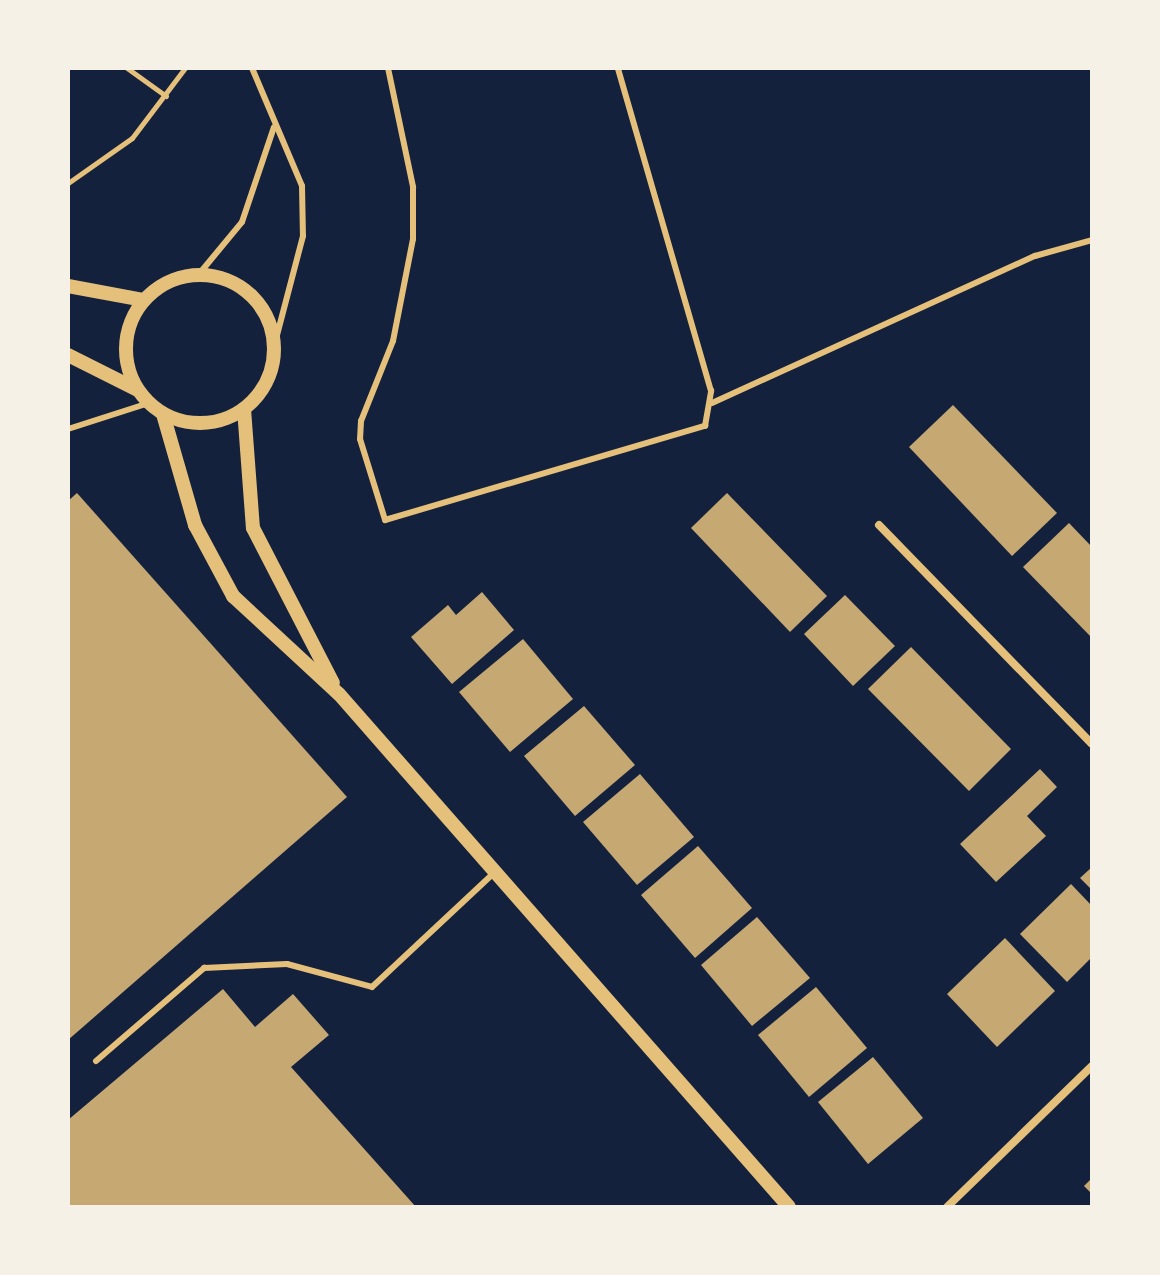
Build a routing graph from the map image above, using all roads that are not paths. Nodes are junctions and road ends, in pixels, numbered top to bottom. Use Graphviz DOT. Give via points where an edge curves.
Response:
graph roads {
  1 [pos="252,68"];
  2 [pos="388,68"];
  3 [pos="618,68"];
  4 [pos="274,127"];
  5 [pos="1092,240"];
  6 [pos="199,274"];
  7 [pos="68,286"];
  8 [pos="143,300"];
  9 [pos="275,343"];
  10 [pos="68,355"];
  11 [pos="138,390"];
  12 [pos="149,403"];
  13 [pos="712,403"];
  14 [pos="244,409"];
  15 [pos="163,414"];
  16 [pos="68,429"];
  17 [pos="879,525"];
  18 [pos="339,694"];
  19 [pos="1092,744"];
  20 [pos="495,872"];
  21 [pos="96,1061"];
  22 [pos="1092,1066"];
  23 [pos="789,1207"];
  24 [pos="947,1207"];
  1 -- 4 [label="lane"];
  2 -- 13 [label="lane" via="402,118 413,213 393,341 361,421 360,439 385,520 692,435 705,426"];
  3 -- 13 [label="lane"];
  4 -- 6 [label="lane" via="242,222"];
  4 -- 9 [label="lane" via="302,186 303,236"];
  5 -- 13 [label="lane" via="1035,256"];
  6 -- 8 [label="street" via="159,286"];
  6 -- 9 [label="street" via="242,287 264,311"];
  7 -- 8 [label="street"];
  8 -- 11 [label="street" via="125,344"];
  9 -- 14 [label="street" via="262,391"];
  10 -- 11 [label="street"];
  11 -- 12 [label="street"];
  12 -- 15 [label="street"];
  12 -- 16 [label="lane"];
  14 -- 15 [label="street" via="205,423"];
  14 -- 18 [label="street" via="253,528"];
  15 -- 18 [label="street" via="195,525 233,596"];
  17 -- 19 [label="street"];
  18 -- 20 [label="street"];
  20 -- 21 [label="lane" via="372,987 287,964 204,968"];
  20 -- 23 [label="street"];
  22 -- 24 [label="street"];
}
